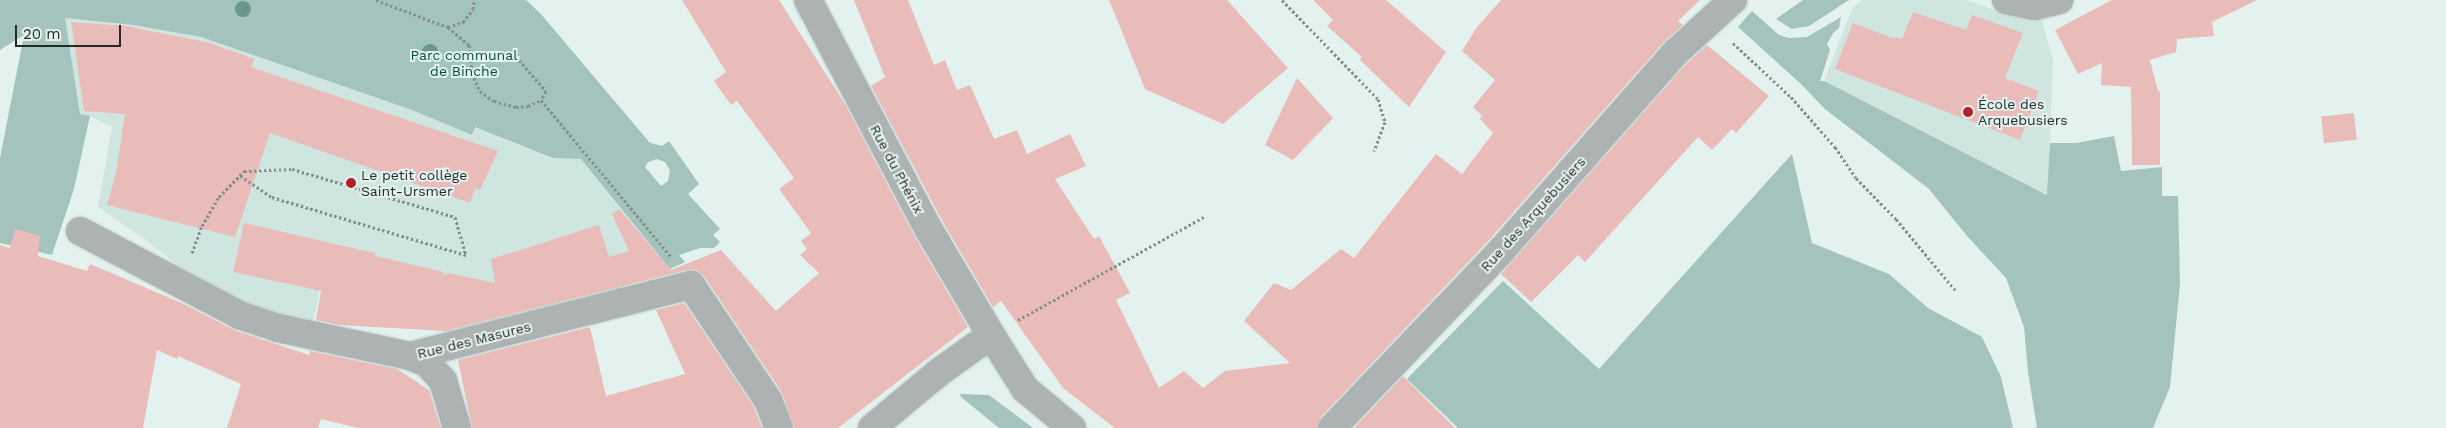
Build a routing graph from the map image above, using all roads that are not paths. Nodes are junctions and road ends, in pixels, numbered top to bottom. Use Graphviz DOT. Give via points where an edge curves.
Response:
graph roads {
  1 [pos="808,0"];
  2 [pos="1733,0"];
  3 [pos="2006,0"];
  4 [pos="2059,0"];
  5 [pos="80,231"];
  6 [pos="991,335"];
  7 [pos="410,356"];
  8 [pos="457,428"];
  9 [pos="779,428"];
  10 [pos="872,428"];
  11 [pos="1072,428"];
  12 [pos="1332,428"];
  1 -- 6 [label="street, Rue du Phénix" via="929,230"];
  2 -- 12 [label="street, Rue des Arquebusiers" via="1674,54 1501,252"];
  3 -- 4 [label="street" via="2034,6"];
  5 -- 7 [label="street, Rue des Masures" via="239,315 278,328"];
  6 -- 10 [label="street" via="938,373"];
  6 -- 11 [label="street" via="1025,389"];
  7 -- 8 [label="street" via="427,363 443,381"];
  7 -- 9 [label="street, Rue des Masures" via="691,285 768,400"];
}
